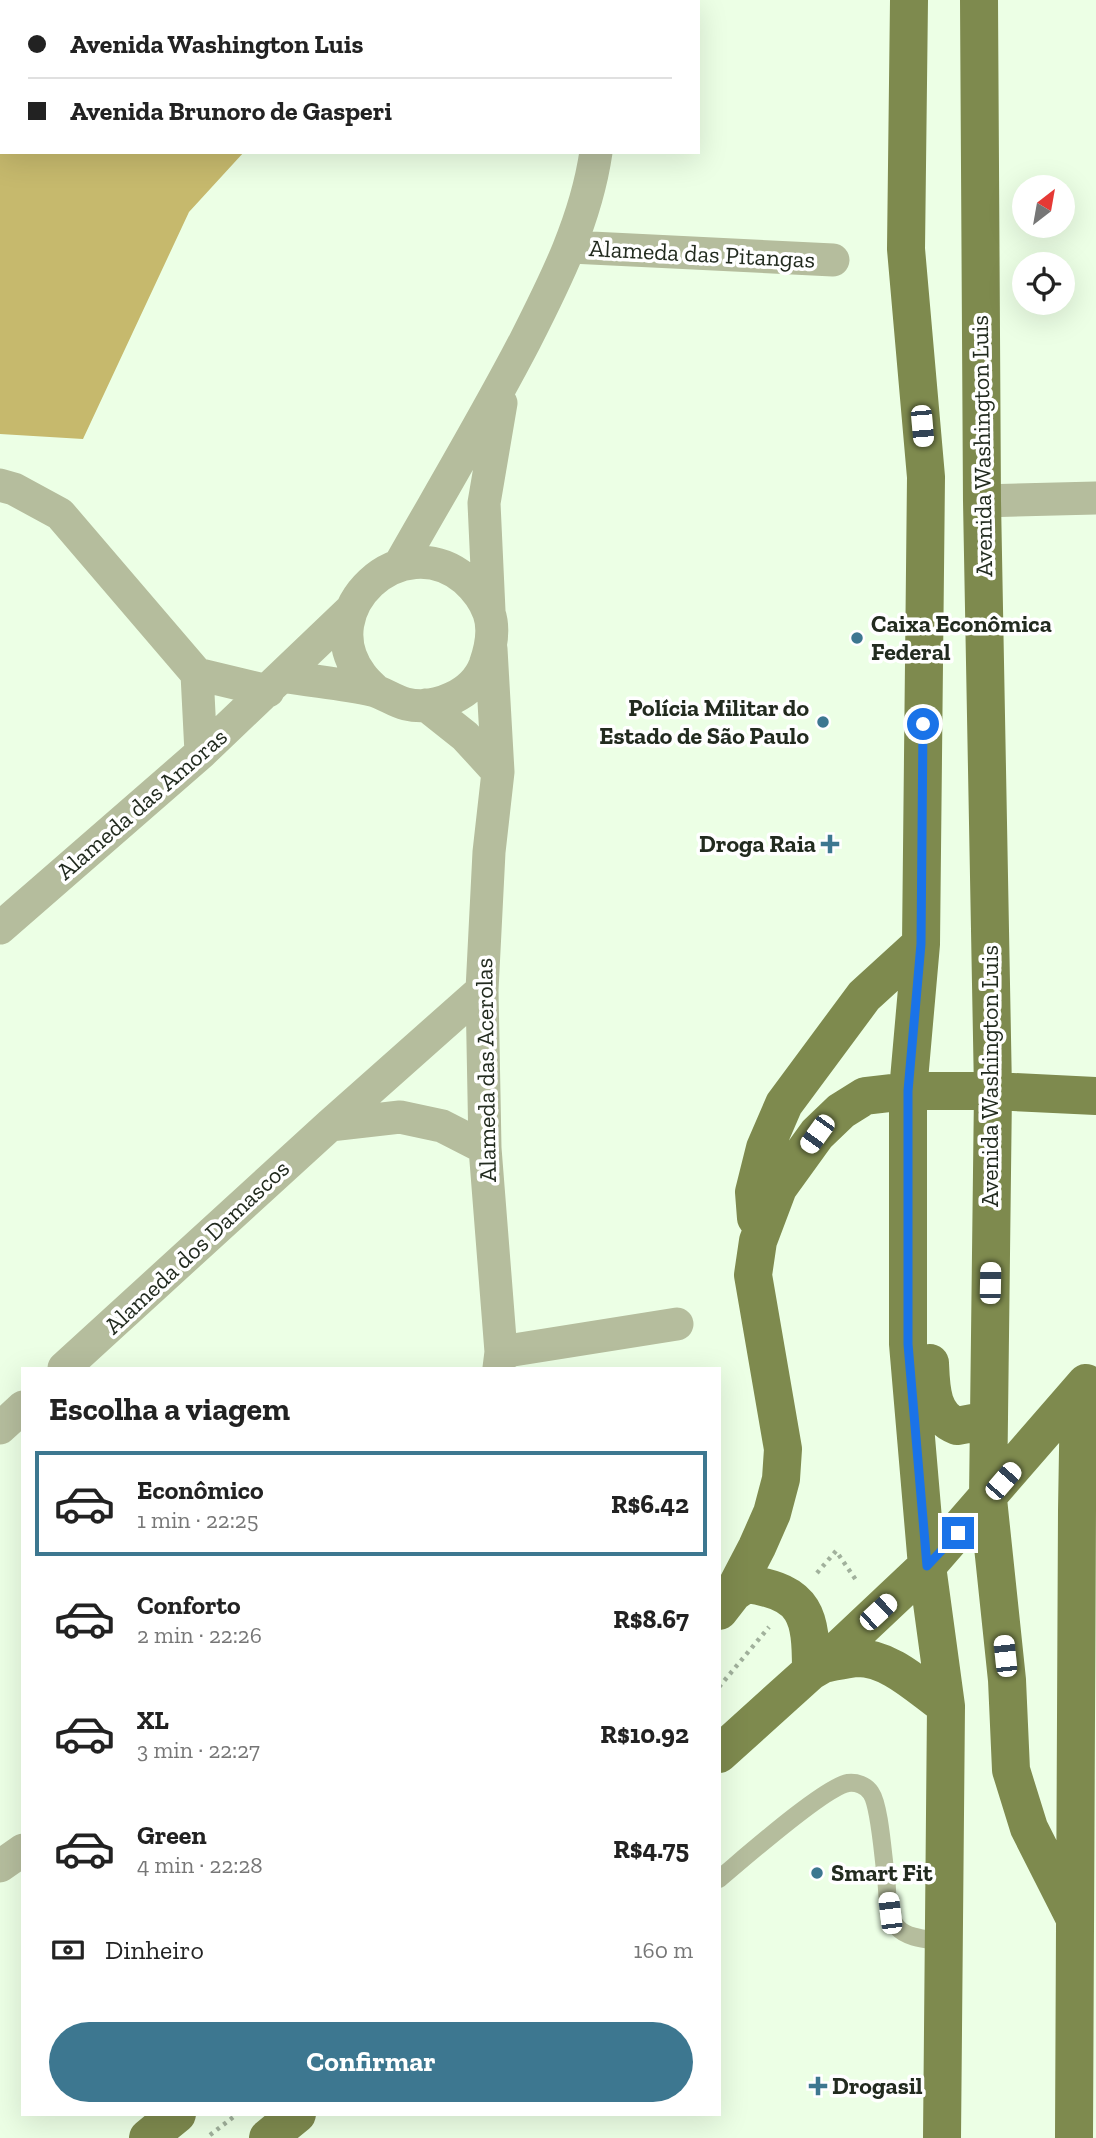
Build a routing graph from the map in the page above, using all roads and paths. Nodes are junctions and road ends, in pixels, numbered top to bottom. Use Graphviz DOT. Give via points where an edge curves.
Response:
graph roads {
  1 [pos="909,0"];
  2 [pos="979,0"];
  3 [pos="596,154"];
  4 [pos="571,247"];
  5 [pos="833,261"];
  6 [pos="505,380"];
  7 [pos="0,485"];
  8 [pos="1096,498"];
  9 [pos="982,501"];
  10 [pos="400,564"];
  11 [pos="352,609"];
  12 [pos="489,613"];
  13 [pos="491,649"];
  14 [pos="197,674"];
  15 [pos="276,684"];
  16 [pos="376,691"];
  17 [pos="426,705"];
  18 [pos="201,753"];
  19 [pos="498,772"];
  20 [pos="0,928"];
  21 [pos="921,944"];
  22 [pos="482,990"];
  23 [pos="908,1091"];
  24 [pos="993,1091"];
  25 [pos="1096,1096"];
  26 [pos="330,1125"];
  27 [pos="485,1147"];
  28 [pos="909,1174"];
  29 [pos="758,1241"];
  30 [pos="677,1324"];
  31 [pos="500,1360"];
  32 [pos="65,1367"];
  33 [pos="1088,1381"];
  34 [pos="21,1409"];
  35 [pos="989,1420"];
  36 [pos="0,1427"];
  37 [pos="988,1499"];
  38 [pos="1086,1510"];
  39 [pos="927,1566"];
  40 [pos="726,1602"];
  41 [pos="817,1667"];
  42 [pos="946,1706"];
  43 [pos="721,1752"];
  44 [pos="21,1851"];
  45 [pos="0,1866"];
  46 [pos="721,1877"];
  47 [pos="1074,1917"];
  48 [pos="944,1942"];
  49 [pos="175,2116"];
  50 [pos="234,2116"];
  51 [pos="295,2116"];
  52 [pos="148,2138"];
  53 [pos="206,2138"];
  54 [pos="268,2138"];
  55 [pos="942,2138"];
  56 [pos="1074,2138"];
  1 -- 21 [label="main road" via="906,249 926,477"];
  2 -- 9 [label="main road, Avenida Washington Luis"];
  3 -- 4 [label="street"];
  4 -- 5 [label="street, Alameda das Pitangas"];
  4 -- 6 [label="street"];
  6 -- 10 [label="street"];
  6 -- 12 [label="street" via="484,503"];
  7 -- 14 [label="street" via="60,514"];
  8 -- 9 [label="street"];
  9 -- 24 [label="main road, Avenida Washington Luis"];
  10 -- 11 [label="street" via="380,573 363,589"];
  10 -- 12 [label="street" via="428,562 455,571 476,589"];
  11 -- 15 [label="street, Alameda das Amoras"];
  11 -- 16 [label="street" via="351,653 360,674"];
  12 -- 13 [label="street"];
  13 -- 17 [label="street" via="483,670 468,688 449,700"];
  13 -- 19 [label="street, Alameda das Acerolas"];
  14 -- 15 [label="street"];
  14 -- 18 [label="street"];
  15 -- 16 [label="street"];
  15 -- 18 [label="street, Alameda das Amoras"];
  16 -- 17 [label="street" via="391,700"];
  17 -- 19 [label="street" via="465,736"];
  18 -- 20 [label="street, Alameda das Amoras"];
  19 -- 22 [label="street, Alameda das Acerolas"];
  21 -- 23 [label="main road"];
  21 -- 29 [label="main road" via="864,996 784,1104 765,1148 754,1192"];
  22 -- 26 [label="street, Alameda dos Damascos"];
  22 -- 27 [label="street, Alameda das Acerolas"];
  23 -- 24 [label="main road"];
  23 -- 28 [label="main road"];
  23 -- 29 [label="main road" via="865,1096 817,1134 778,1188"];
  24 -- 25 [label="main road"];
  24 -- 35 [label="main road, Avenida Washington Luis"];
  26 -- 27 [label="street" via="400,1117 442,1126"];
  26 -- 32 [label="street, Alameda dos Damascos"];
  27 -- 31 [label="street, Alameda das Acerolas"];
  28 -- 35 [label="main road" via="925,1251 931,1388 936,1406 943,1418 957,1426"];
  28 -- 39 [label="main road" via="908,1344"];
  29 -- 40 [label="main road" via="753,1275 783,1449 781,1479 772,1513"];
  30 -- 31 [label="street"];
  33 -- 37 [label="main road"];
  33 -- 38 [label="main road"];
  34 -- 36 [label="street"];
  35 -- 37 [label="main road, Avenida Washington Luis"];
  37 -- 39 [label="main road"];
  37 -- 47 [label="main road, Avenida Washington Luis" via="1007,1680 1011,1770 1029,1828"];
  38 -- 47 [label="main road"];
  39 -- 41 [label="main road"];
  39 -- 42 [label="main road"];
  40 -- 41 [label="main road" via="746,1584 782,1592 794,1600 811,1633"];
  41 -- 42 [label="main road" via="856,1658 878,1661"];
  41 -- 43 [label="main road"];
  42 -- 48 [label="main road"];
  44 -- 45 [label="street"];
  46 -- 48 [label="lane" via="825,1794 846,1783 866,1786 873,1794 890,1913 907,1934"];
  47 -- 56 [label="main road, Avenida Washington Luis"];
  48 -- 55 [label="main road"];
  49 -- 52 [label="main road"];
  50 -- 53 [label="path"];
  51 -- 54 [label="main road"];
}
